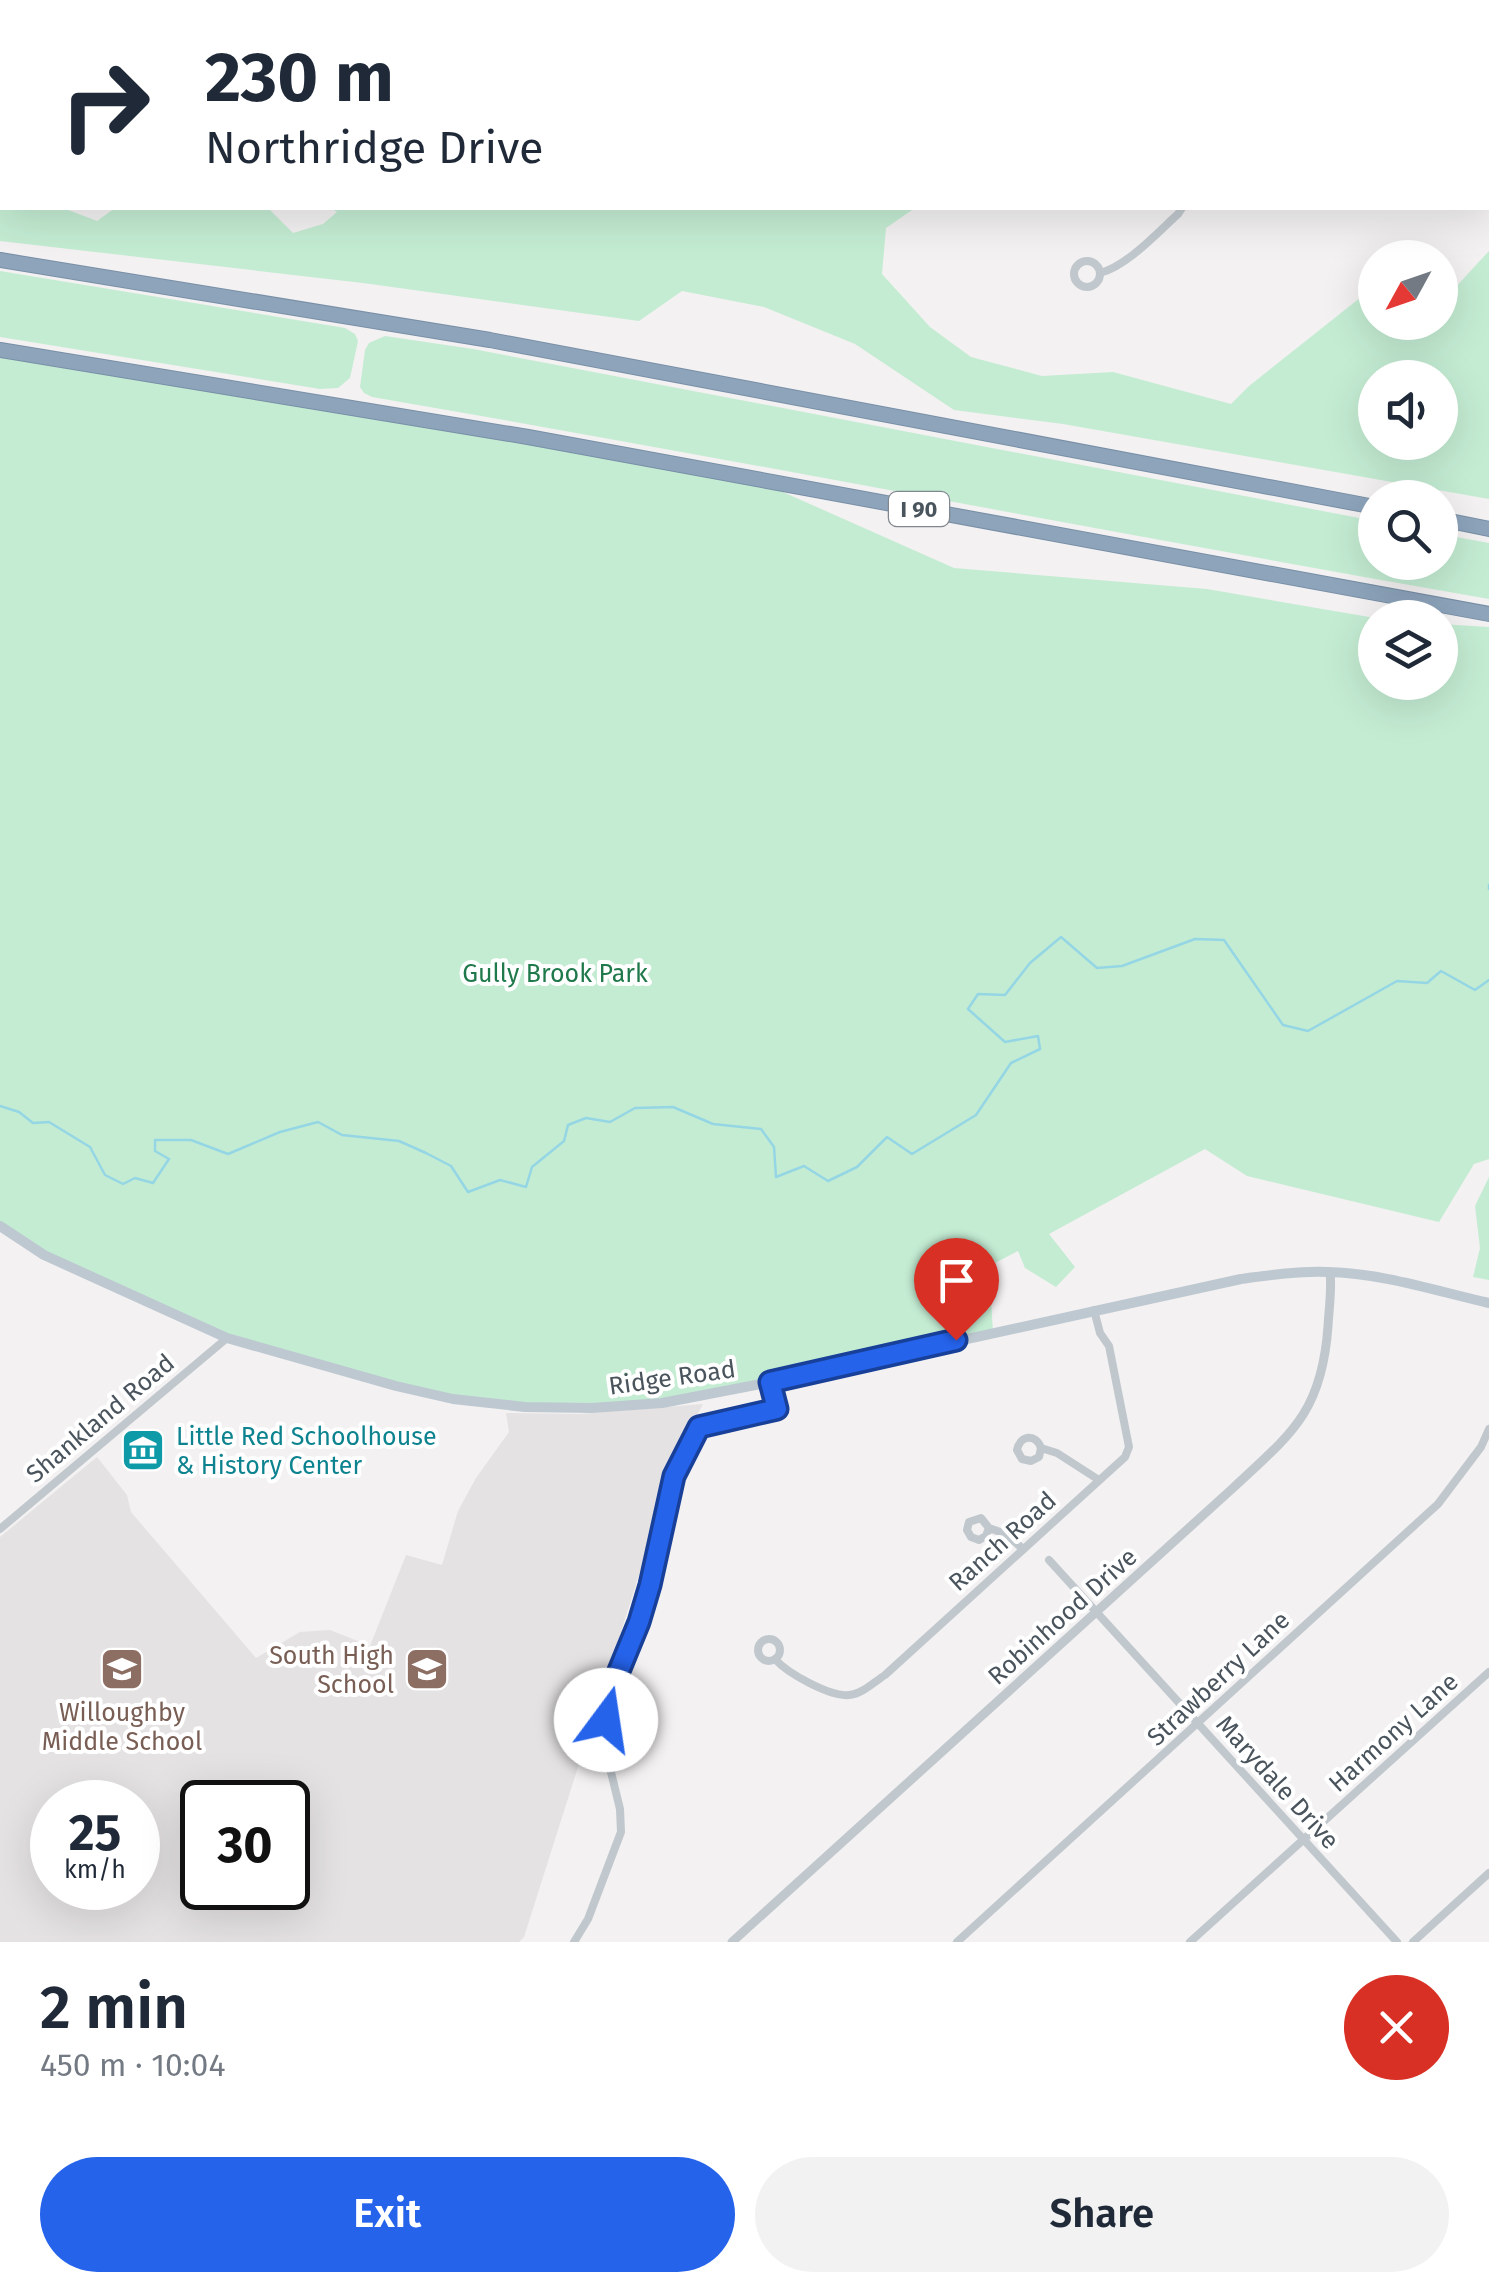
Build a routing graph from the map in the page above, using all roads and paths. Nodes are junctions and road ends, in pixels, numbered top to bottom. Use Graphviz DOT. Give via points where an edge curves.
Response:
graph roads {
  1 [pos="1181,210"];
  2 [pos="0,260"];
  3 [pos="1100,273"];
  4 [pos="0,350"];
  5 [pos="1358,504"];
  6 [pos="1458,523"];
  7 [pos="1489,528"];
  8 [pos="1489,614"];
  9 [pos="0,1226"];
  10 [pos="1330,1272"];
  11 [pos="1489,1302"];
  12 [pos="1094,1310"];
  13 [pos="227,1338"];
  14 [pos="770,1382"];
  15 [pos="1489,1429"];
  16 [pos="1042,1448"];
  17 [pos="1100,1480"];
  18 [pos="988,1528"];
  19 [pos="0,1529"];
  20 [pos="1023,1549"];
  21 [pos="1049,1560"];
  22 [pos="1098,1611"];
  23 [pos="775,1659"];
  24 [pos="1489,1672"];
  25 [pos="1198,1724"];
  26 [pos="1304,1840"];
  27 [pos="1489,1873"];
  28 [pos="574,1942"];
  29 [pos="732,1942"];
  30 [pos="957,1942"];
  31 [pos="1190,1942"];
  32 [pos="1397,1942"];
  33 [pos="1413,1942"];
  1 -- 3 [label="street" via="1133,254"];
  2 -- 5 [label="highway" via="490,340"];
  4 -- 8 [label="highway, I 90" via="528,436"];
  6 -- 7 [label="highway"];
  9 -- 13 [label="main road, Ridge Road" via="44,1255"];
  10 -- 11 [label="main road, Ridge Road"];
  10 -- 12 [label="main road, Ridge Road" via="1241,1278"];
  10 -- 22 [label="street, Robinhood Drive" via="1321,1376 1297,1427"];
  12 -- 14 [label="main road, Ridge Road"];
  12 -- 17 [label="street, Ranch Road" via="1109,1346 1129,1447"];
  13 -- 14 [label="main road, Ridge Road" via="396,1386 525,1407 634,1406"];
  13 -- 19 [label="street, Shankland Road"];
  14 -- 28 [label="street" via="777,1409 699,1427 674,1476 650,1585 606,1720 621,1832"];
  15 -- 25 [label="street, Strawberry Lane" via="1438,1504"];
  16 -- 17 [label="street"];
  17 -- 20 [label="street, Ranch Road"];
  18 -- 20 [label="street"];
  20 -- 23 [label="street, Ranch Road" via="860,1692 832,1692"];
  21 -- 22 [label="street, Marydale Drive"];
  22 -- 25 [label="street, Marydale Drive"];
  22 -- 29 [label="street, Robinhood Drive"];
  24 -- 26 [label="street, Harmony Lane"];
  25 -- 26 [label="street, Marydale Drive"];
  25 -- 30 [label="street, Strawberry Lane"];
  26 -- 31 [label="street, Harmony Lane"];
  26 -- 32 [label="street, Marydale Drive"];
  27 -- 33 [label="street"];
}
